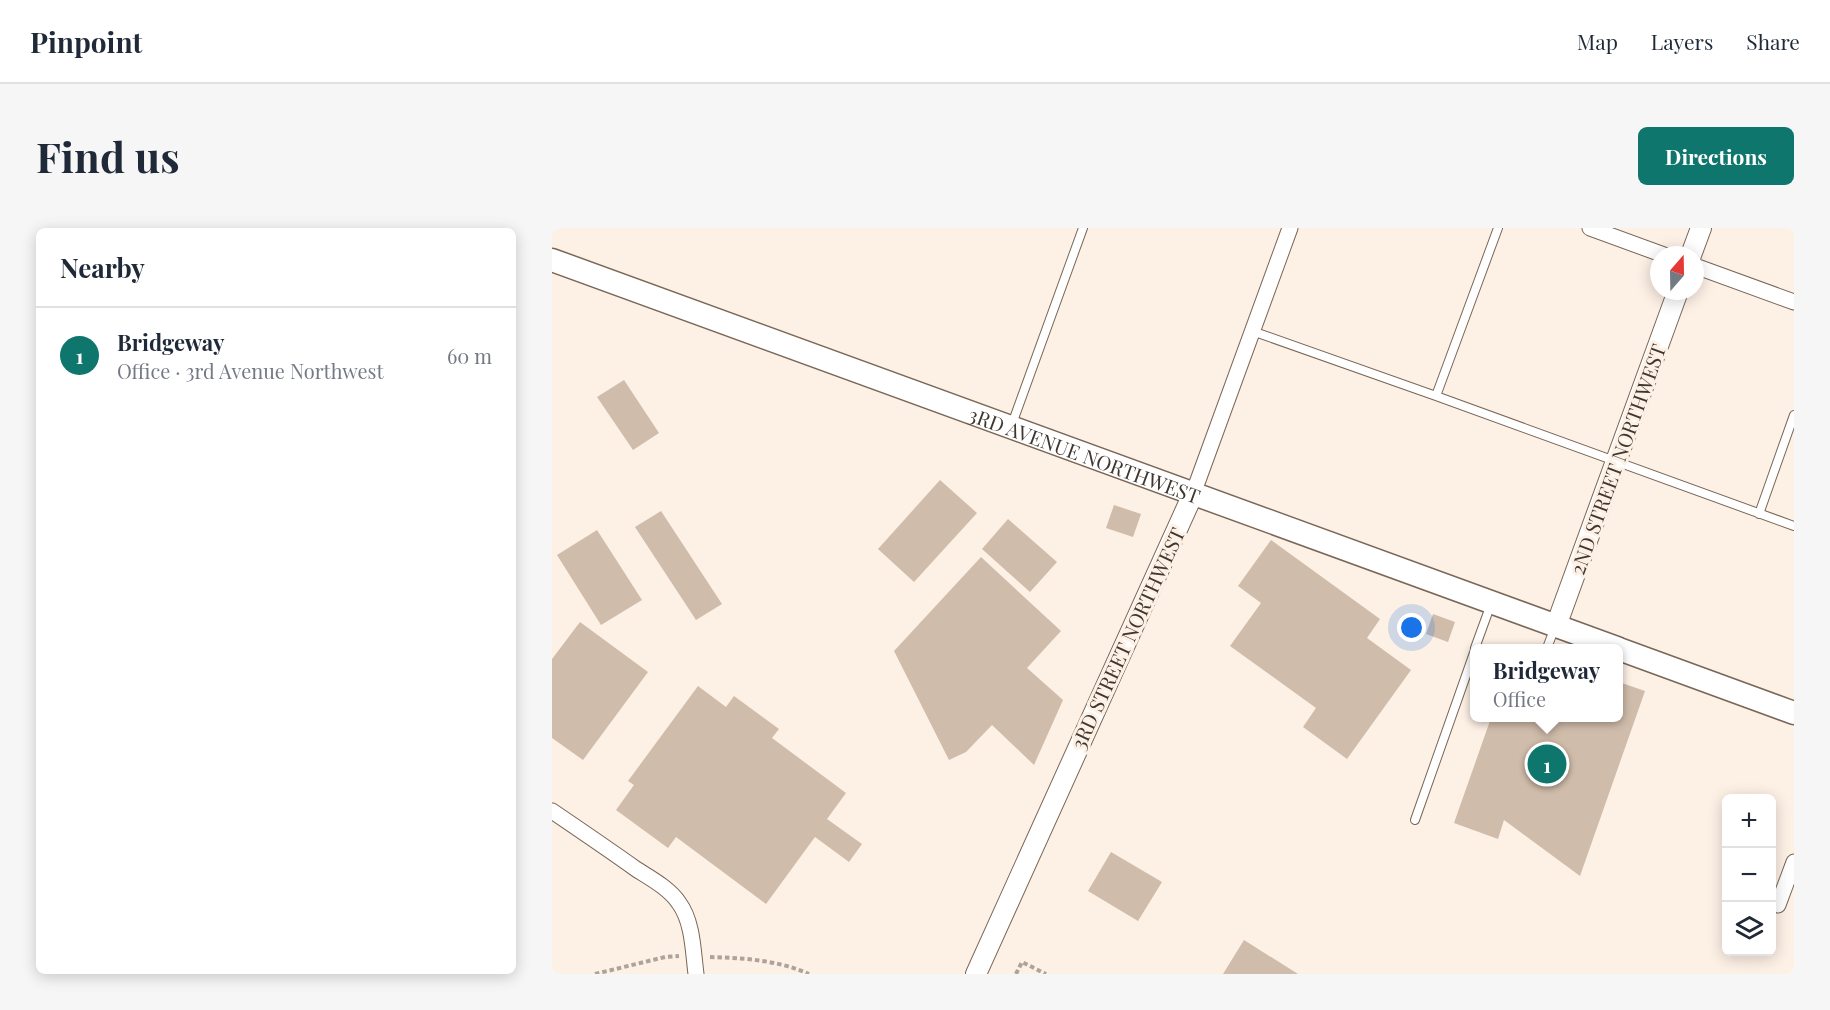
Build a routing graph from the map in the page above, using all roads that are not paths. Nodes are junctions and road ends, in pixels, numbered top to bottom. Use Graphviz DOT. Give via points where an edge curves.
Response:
graph roads {
  1 [pos="1083,228"];
  2 [pos="1290,228"];
  3 [pos="1497,228"];
  4 [pos="1590,228"];
  5 [pos="1701,228"];
  6 [pos="1694,246"];
  7 [pos="1650,250"];
  8 [pos="552,260"];
  9 [pos="1704,269"];
  10 [pos="1675,300"];
  11 [pos="1794,302"];
  12 [pos="1252,331"];
  13 [pos="1436,396"];
  14 [pos="1794,415"];
  15 [pos="1011,427"];
  16 [pos="1616,462"];
  17 [pos="1193,494"];
  18 [pos="1759,514"];
  19 [pos="1794,526"];
  20 [pos="1491,603"];
  21 [pos="1556,626"];
  22 [pos="1477,644"];
  23 [pos="1549,644"];
  24 [pos="1605,644"];
  25 [pos="1623,651"];
  26 [pos="1470,669"];
  27 [pos="1794,713"];
  28 [pos="552,811"];
  29 [pos="1415,820"];
  30 [pos="1794,862"];
  31 [pos="1783,898"];
  32 [pos="696,974"];
  33 [pos="976,974"];
  1 -- 15 [label="lane"];
  2 -- 12 [label="street, 3RD STREET NORTHWEST"];
  3 -- 13 [label="lane"];
  4 -- 7 [label="street"];
  5 -- 6 [label="street"];
  8 -- 15 [label="main road, 3RD AVENUE NORTHWEST"];
  9 -- 11 [label="street"];
  10 -- 16 [label="street, 2ND STREET NORTHWEST"];
  12 -- 13 [label="lane"];
  12 -- 17 [label="street, 3RD STREET NORTHWEST"];
  13 -- 16 [label="lane"];
  14 -- 18 [label="lane"];
  15 -- 17 [label="main road, 3RD AVENUE NORTHWEST"];
  16 -- 18 [label="lane"];
  16 -- 21 [label="street, 2ND STREET NORTHWEST"];
  17 -- 20 [label="main road, 3RD AVENUE NORTHWEST"];
  17 -- 33 [label="street, 3RD STREET NORTHWEST"];
  18 -- 19 [label="lane"];
  20 -- 21 [label="main road, 3RD AVENUE NORTHWEST"];
  20 -- 22 [label="lane"];
  21 -- 23 [label="lane"];
  21 -- 24 [label="main road, 3RD AVENUE NORTHWEST"];
  25 -- 27 [label="main road, 3RD AVENUE NORTHWEST"];
  26 -- 29 [label="lane"];
  28 -- 32 [label="street" via="679,903 691,937"];
  30 -- 31 [label="street"];
}
